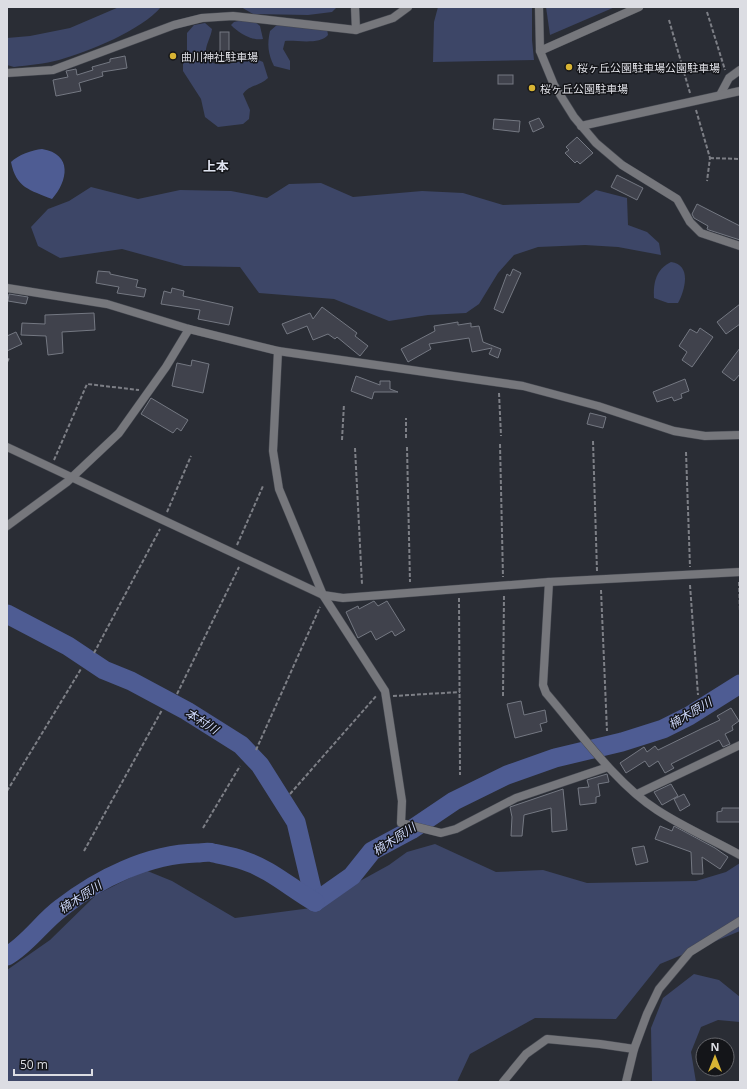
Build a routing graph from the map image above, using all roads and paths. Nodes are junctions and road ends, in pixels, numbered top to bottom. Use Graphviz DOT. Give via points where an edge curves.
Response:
graph roads {
  1 [pos="354,7"];
  2 [pos="408,7"];
  3 [pos="539,7"];
  4 [pos="639,7"];
  5 [pos="707,12"];
  6 [pos="669,20"];
  7 [pos="356,30"];
  8 [pos="540,51"];
  9 [pos="740,70"];
  10 [pos="7,72"];
  11 [pos="726,73"];
  12 [pos="740,91"];
  13 [pos="720,95"];
  14 [pos="691,96"];
  15 [pos="695,109"];
  16 [pos="581,126"];
  17 [pos="710,158"];
  18 [pos="740,159"];
  19 [pos="707,181"];
  20 [pos="740,246"];
  21 [pos="7,288"];
  22 [pos="189,329"];
  23 [pos="278,351"];
  24 [pos="9,358"];
  25 [pos="7,362"];
  26 [pos="142,391"];
  27 [pos="499,393"];
  28 [pos="344,404"];
  29 [pos="406,418"];
  30 [pos="740,435"];
  31 [pos="501,436"];
  32 [pos="406,438"];
  33 [pos="342,440"];
  34 [pos="592,441"];
  35 [pos="500,444"];
  36 [pos="7,446"];
  37 [pos="407,446"];
  38 [pos="355,448"];
  39 [pos="686,452"];
  40 [pos="191,456"];
  41 [pos="53,461"];
  42 [pos="72,478"];
  43 [pos="262,486"];
  44 [pos="165,516"];
  45 [pos="7,526"];
  46 [pos="160,529"];
  47 [pos="235,549"];
  48 [pos="239,567"];
  49 [pos="690,570"];
  50 [pos="740,572"];
  51 [pos="598,574"];
  52 [pos="503,578"];
  53 [pos="410,582"];
  54 [pos="549,582"];
  55 [pos="739,582"];
  56 [pos="362,584"];
  57 [pos="690,585"];
  58 [pos="601,590"];
  59 [pos="323,595"];
  60 [pos="504,595"];
  61 [pos="459,596"];
  62 [pos="320,607"];
  63 [pos="740,612"];
  64 [pos="94,653"];
  65 [pos="81,669"];
  66 [pos="460,692"];
  67 [pos="177,694"];
  68 [pos="378,694"];
  69 [pos="698,695"];
  70 [pos="392,696"];
  71 [pos="503,696"];
  72 [pos="162,710"];
  73 [pos="608,731"];
  74 [pos="740,745"];
  75 [pos="256,750"];
  76 [pos="606,764"];
  77 [pos="240,766"];
  78 [pos="460,775"];
  79 [pos="7,791"];
  80 [pos="290,794"];
  81 [pos="637,794"];
  82 [pos="203,828"];
  83 [pos="84,851"];
  84 [pos="740,855"];
  85 [pos="740,921"];
  86 [pos="634,1050"];
  87 [pos="503,1082"];
  88 [pos="626,1082"];
  1 -- 7 [label="street"];
  2 -- 7 [label="street" via="393,18"];
  3 -- 8 [label="street"];
  4 -- 8 [label="street"];
  5 -- 11 [label="path"];
  6 -- 14 [label="path"];
  7 -- 10 [label="street" via="233,16 202,18 174,25 53,70"];
  8 -- 16 [label="street" via="554,85"];
  9 -- 13 [label="street" via="729,78"];
  12 -- 13 [label="street"];
  13 -- 16 [label="street"];
  15 -- 17 [label="path"];
  16 -- 20 [label="street" via="622,165 677,199 690,222 701,233"];
  17 -- 18 [label="path"];
  17 -- 19 [label="path"];
  21 -- 22 [label="street" via="107,304"];
  22 -- 23 [label="street"];
  22 -- 42 [label="street" via="166,367 119,433"];
  23 -- 30 [label="street" via="523,386 598,406 674,431 705,436"];
  23 -- 59 [label="street" via="273,450 279,489"];
  24 -- 25 [label="path"];
  26 -- 41 [label="path" via="87,384"];
  27 -- 31 [label="path"];
  28 -- 33 [label="path"];
  29 -- 32 [label="path"];
  34 -- 51 [label="path"];
  35 -- 52 [label="path"];
  36 -- 42 [label="street"];
  37 -- 53 [label="path"];
  38 -- 56 [label="path"];
  39 -- 49 [label="path"];
  40 -- 44 [label="path"];
  42 -- 45 [label="street"];
  42 -- 59 [label="street"];
  43 -- 47 [label="path"];
  46 -- 64 [label="path"];
  48 -- 67 [label="path"];
  50 -- 54 [label="street"];
  54 -- 59 [label="street" via="343,598"];
  54 -- 76 [label="street" via="543,685 546,692"];
  55 -- 63 [label="path"];
  57 -- 69 [label="path"];
  58 -- 73 [label="path"];
  59 -- 76 [label="street" via="385,692 402,801 401,823 441,833 516,798"];
  60 -- 71 [label="path"];
  61 -- 66 [label="path"];
  62 -- 75 [label="path"];
  65 -- 79 [label="path"];
  66 -- 70 [label="path"];
  66 -- 78 [label="path"];
  68 -- 80 [label="path"];
  72 -- 83 [label="path"];
  74 -- 81 [label="street"];
  76 -- 81 [label="street"];
  77 -- 82 [label="path"];
  81 -- 84 [label="street" via="656,810"];
  85 -- 86 [label="street" via="690,952 659,989"];
  86 -- 87 [label="street" via="547,1039 526,1054"];
  86 -- 88 [label="street"];
}
